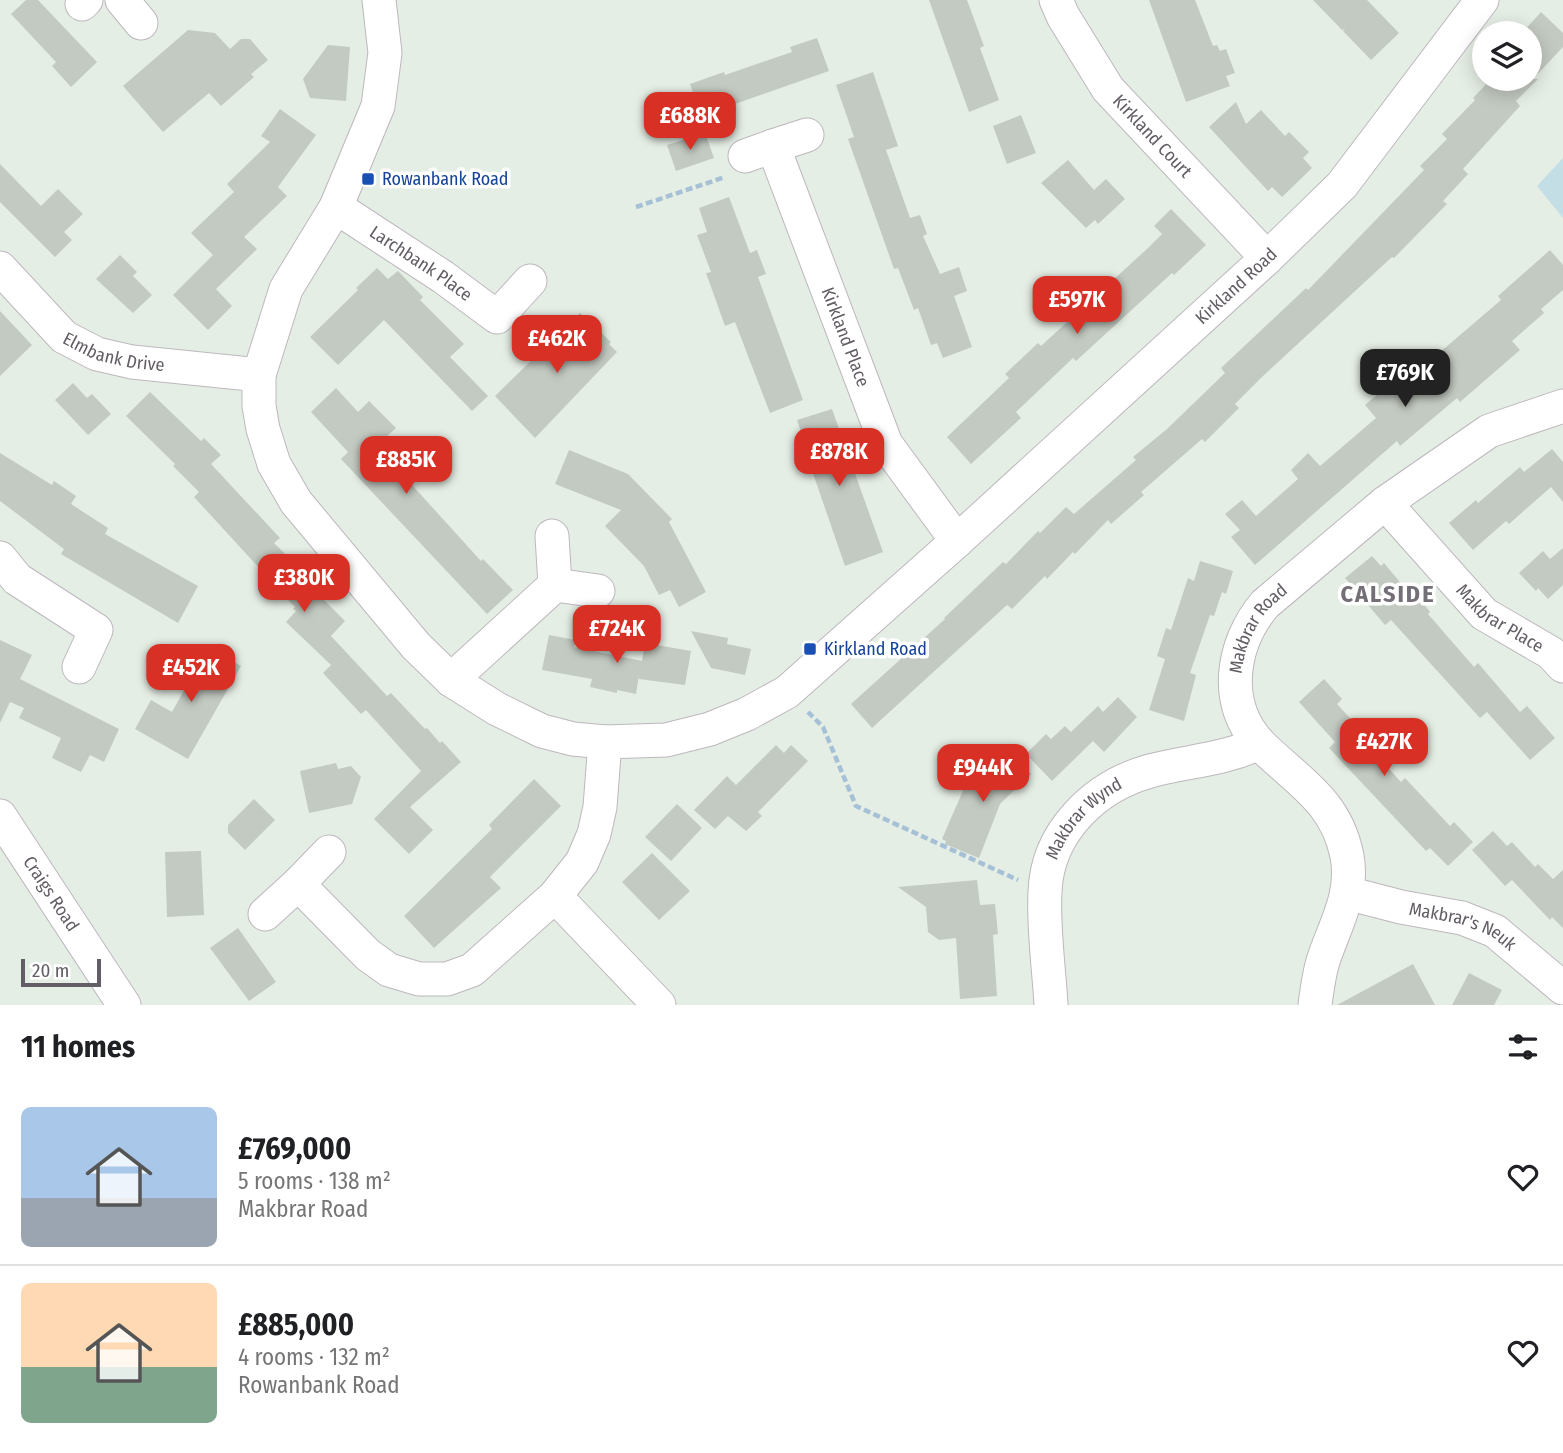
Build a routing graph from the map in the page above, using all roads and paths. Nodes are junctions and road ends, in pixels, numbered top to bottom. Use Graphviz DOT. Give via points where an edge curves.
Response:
graph roads {
  1 [pos="379,0"];
  2 [pos="1056,0"];
  3 [pos="1476,2"];
  4 [pos="807,135"];
  5 [pos="759,151"];
  6 [pos="336,207"];
  7 [pos="636,207"];
  8 [pos="1268,258"];
  9 [pos="0,268"];
  10 [pos="530,281"];
  11 [pos="259,375"];
  12 [pos="1563,406"];
  13 [pos="1385,503"];
  14 [pos="552,536"];
  15 [pos="957,541"];
  16 [pos="0,558"];
  17 [pos="555,585"];
  18 [pos="597,591"];
  19 [pos="1563,666"];
  20 [pos="79,667"];
  21 [pos="451,680"];
  22 [pos="787,692"];
  23 [pos="605,742"];
  24 [pos="1259,743"];
  25 [pos="0,816"];
  26 [pos="329,852"];
  27 [pos="298,884"];
  28 [pos="1045,892"];
  29 [pos="1347,893"];
  30 [pos="555,896"];
  31 [pos="265,914"];
  32 [pos="1563,988"];
  33 [pos="124,1005"];
  34 [pos="659,1005"];
  35 [pos="1051,1005"];
  36 [pos="1315,1005"];
  1 -- 6 [label="street" via="385,53 378,106"];
  2 -- 8 [label="street, Kirkland Court" via="1108,89"];
  3 -- 8 [label="street, Kirkland Road" via="1342,185"];
  4 -- 5 [label="street"];
  5 -- 7 [label="path" via="736,173"];
  5 -- 15 [label="street, Kirkland Place" via="886,444"];
  6 -- 10 [label="street, Larchbank Place" via="497,317"];
  6 -- 11 [label="street" via="286,289"];
  8 -- 15 [label="street, Kirkland Road"];
  9 -- 11 [label="street, Elmbank Drive" via="64,337 97,354"];
  11 -- 21 [label="street" via="263,429 274,464 296,502 416,646"];
  12 -- 13 [label="street, Makbrar Road" via="1489,431"];
  13 -- 19 [label="street, Makbrar Place" via="1484,614 1551,653"];
  13 -- 24 [label="street, Makbrar Road" via="1252,618 1237,654 1236,692"];
  14 -- 17 [label="street"];
  15 -- 22 [label="street, Kirkland Road"];
  16 -- 20 [label="street" via="17,579 96,630"];
  17 -- 18 [label="street"];
  17 -- 21 [label="street"];
  21 -- 23 [label="street, Kirkland Road" via="542,731"];
  22 -- 23 [label="street, Kirkland Road" via="710,729 666,740"];
  22 -- 28 [label="path" via="823,727 856,806"];
  23 -- 30 [label="street" via="594,834 582,862"];
  24 -- 28 [label="street, Makbrar Wynd" via="1203,762 1133,776 1102,792 1063,834"];
  24 -- 29 [label="street, Makbrar Road" via="1315,793 1334,819 1347,857"];
  25 -- 33 [label="street, Craigs Road"];
  26 -- 27 [label="street"];
  27 -- 30 [label="street" via="368,955 388,970 419,979 447,979 471,970"];
  27 -- 31 [label="street"];
  28 -- 35 [label="street, Makbrar Wynd"];
  29 -- 32 [label="street, Makbrar's Neuk" via="1462,918 1495,931"];
  29 -- 36 [label="street, Makbrar Road" via="1324,959"];
  30 -- 34 [label="street"];
}
